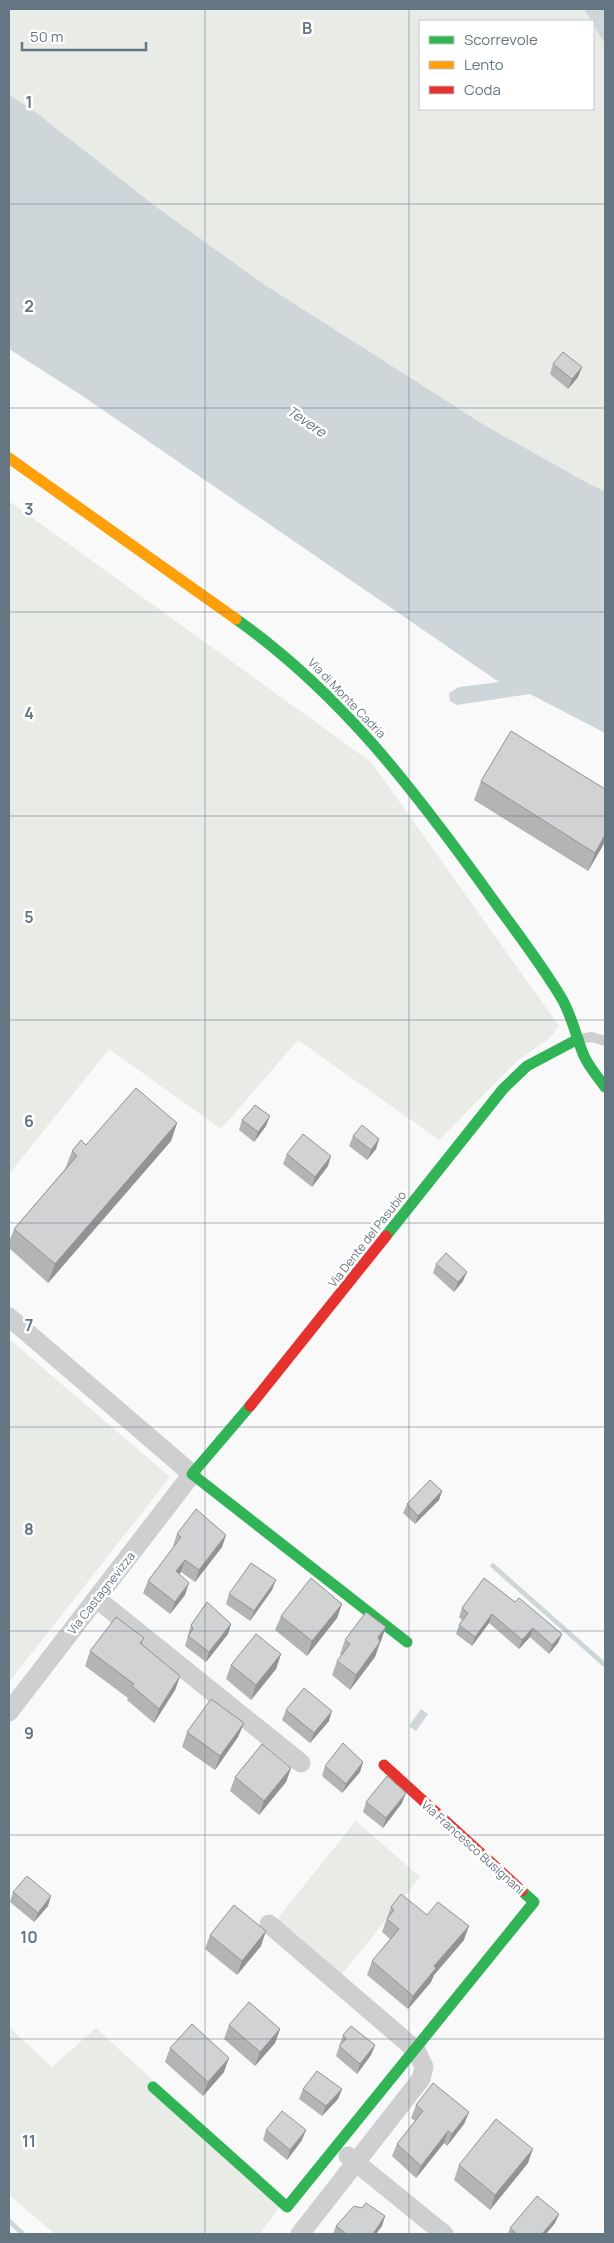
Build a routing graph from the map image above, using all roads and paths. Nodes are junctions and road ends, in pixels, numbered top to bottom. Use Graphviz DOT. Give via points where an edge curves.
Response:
graph roads {
  1 [pos="9,458"];
  2 [pos="578,1039"];
  3 [pos="605,1041"];
  4 [pos="605,1087"];
  5 [pos="9,1316"];
  6 [pos="192,1474"];
  7 [pos="97,1599"];
  8 [pos="407,1642"];
  9 [pos="9,1712"];
  10 [pos="301,1763"];
  11 [pos="384,1765"];
  12 [pos="269,1924"];
  13 [pos="416,2050"];
  14 [pos="153,2087"];
  15 [pos="337,2146"];
  16 [pos="356,2164"];
  17 [pos="300,2234"];
  18 [pos="444,2234"];
  1 -- 2 [label="street, Via di Monte Cadria" via="264,639 333,700 406,783 508,919 564,1000"];
  2 -- 3 [label="lane" via="592,1037"];
  2 -- 4 [label="street, Via di Monte Cadria" via="585,1058"];
  2 -- 6 [label="street, Via Dente del Pasubio" via="527,1066 503,1089 295,1352"];
  5 -- 6 [label="street"];
  6 -- 7 [label="street, Via Castagnevizza"];
  6 -- 8 [label="street"];
  7 -- 9 [label="street, Via Castagnevizza"];
  7 -- 10 [label="street"];
  11 -- 13 [label="street, Via Francesco Busignani" via="534,1902"];
  12 -- 13 [label="street"];
  13 -- 15 [label="street, Via Francesco Busignani"];
  13 -- 16 [label="street" via="424,2067 421,2080"];
  14 -- 15 [label="street, Via Francesco Busignani" via="286,2207"];
  15 -- 16 [label="street"];
  16 -- 17 [label="street"];
  16 -- 18 [label="street"];
}
